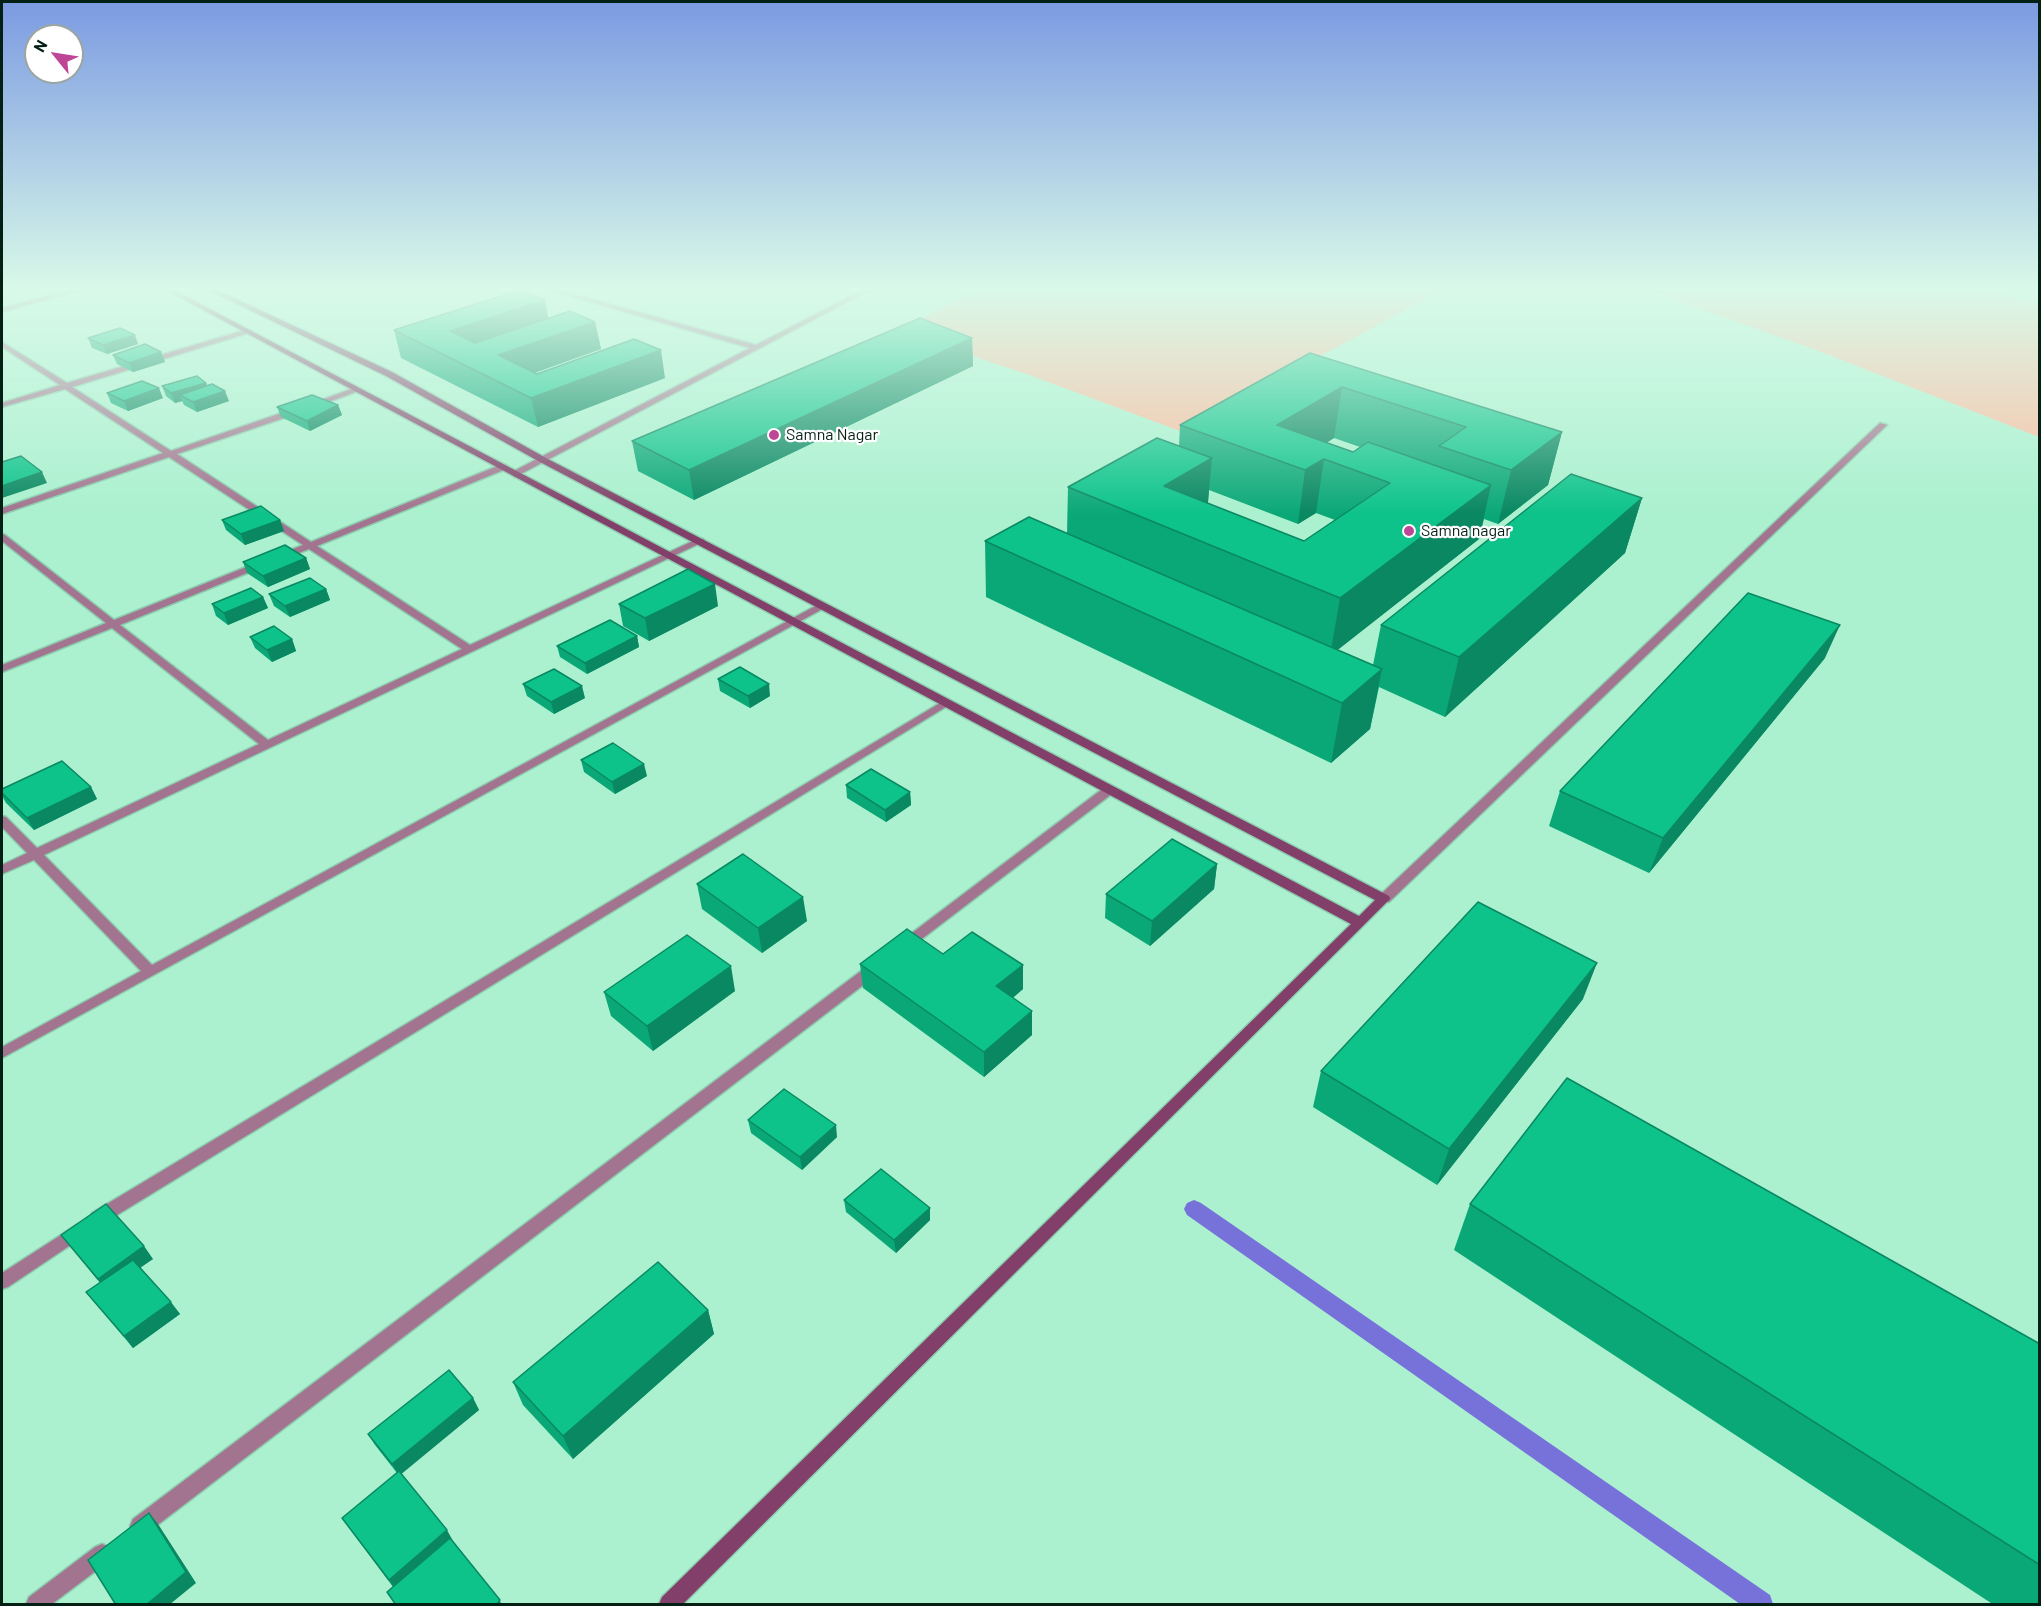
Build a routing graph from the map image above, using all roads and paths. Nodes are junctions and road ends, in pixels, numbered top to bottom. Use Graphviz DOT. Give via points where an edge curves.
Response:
graph roads {
  1 [pos="32,364"];
  2 [pos="140,364"];
  3 [pos="308,364"];
  4 [pos="368,364"];
  5 [pos="722,364"];
  6 [pos="66,386"];
  7 [pos="357,390"];
  8 [pos="2,405"];
  9 [pos="1883,425"];
  10 [pos="170,454"];
  11 [pos="543,460"];
  12 [pos="503,467"];
  13 [pos="515,474"];
  14 [pos="2,511"];
  15 [pos="2,537"];
  16 [pos="700,541"];
  17 [pos="310,545"];
  18 [pos="669,556"];
  19 [pos="823,606"];
  20 [pos="795,623"];
  21 [pos="112,624"];
  22 [pos="470,650"];
  23 [pos="2,669"];
  24 [pos="945,703"];
  25 [pos="267,745"];
  26 [pos="1109,790"];
  27 [pos="2,820"];
  28 [pos="37,854"];
  29 [pos="2,870"];
  30 [pos="1384,898"];
  31 [pos="1359,922"];
  32 [pos="151,972"];
  33 [pos="2,1053"];
  34 [pos="2,1282"];
  35 [pos="131,1532"];
  36 [pos="112,1547"];
  37 [pos="36,1605"];
  38 [pos="669,1605"];
  1 -- 6 [label="street"];
  2 -- 6 [label="street"];
  3 -- 7 [label="street"];
  4 -- 11 [label="street"];
  5 -- 11 [label="street"];
  6 -- 8 [label="street"];
  6 -- 10 [label="street"];
  7 -- 10 [label="street"];
  7 -- 12 [label="street"];
  9 -- 30 [label="street"];
  10 -- 14 [label="street"];
  10 -- 17 [label="street"];
  11 -- 13 [label="street"];
  11 -- 16 [label="street"];
  12 -- 13 [label="street"];
  12 -- 17 [label="street"];
  13 -- 18 [label="street"];
  15 -- 21 [label="street"];
  16 -- 18 [label="street"];
  16 -- 19 [label="street"];
  17 -- 21 [label="street"];
  17 -- 22 [label="street"];
  18 -- 20 [label="street"];
  18 -- 22 [label="street"];
  19 -- 20 [label="street"];
  19 -- 30 [label="street"];
  20 -- 24 [label="street"];
  20 -- 32 [label="street"];
  21 -- 23 [label="street"];
  21 -- 25 [label="street"];
  22 -- 25 [label="street"];
  24 -- 26 [label="street"];
  24 -- 34 [label="street" via="125,1201"];
  25 -- 28 [label="street"];
  26 -- 31 [label="street"];
  26 -- 35 [label="street"];
  27 -- 28 [label="street"];
  28 -- 29 [label="street"];
  28 -- 32 [label="street"];
  30 -- 31 [label="street"];
  31 -- 38 [label="street"];
  32 -- 33 [label="street"];
  36 -- 37 [label="street"];
}
